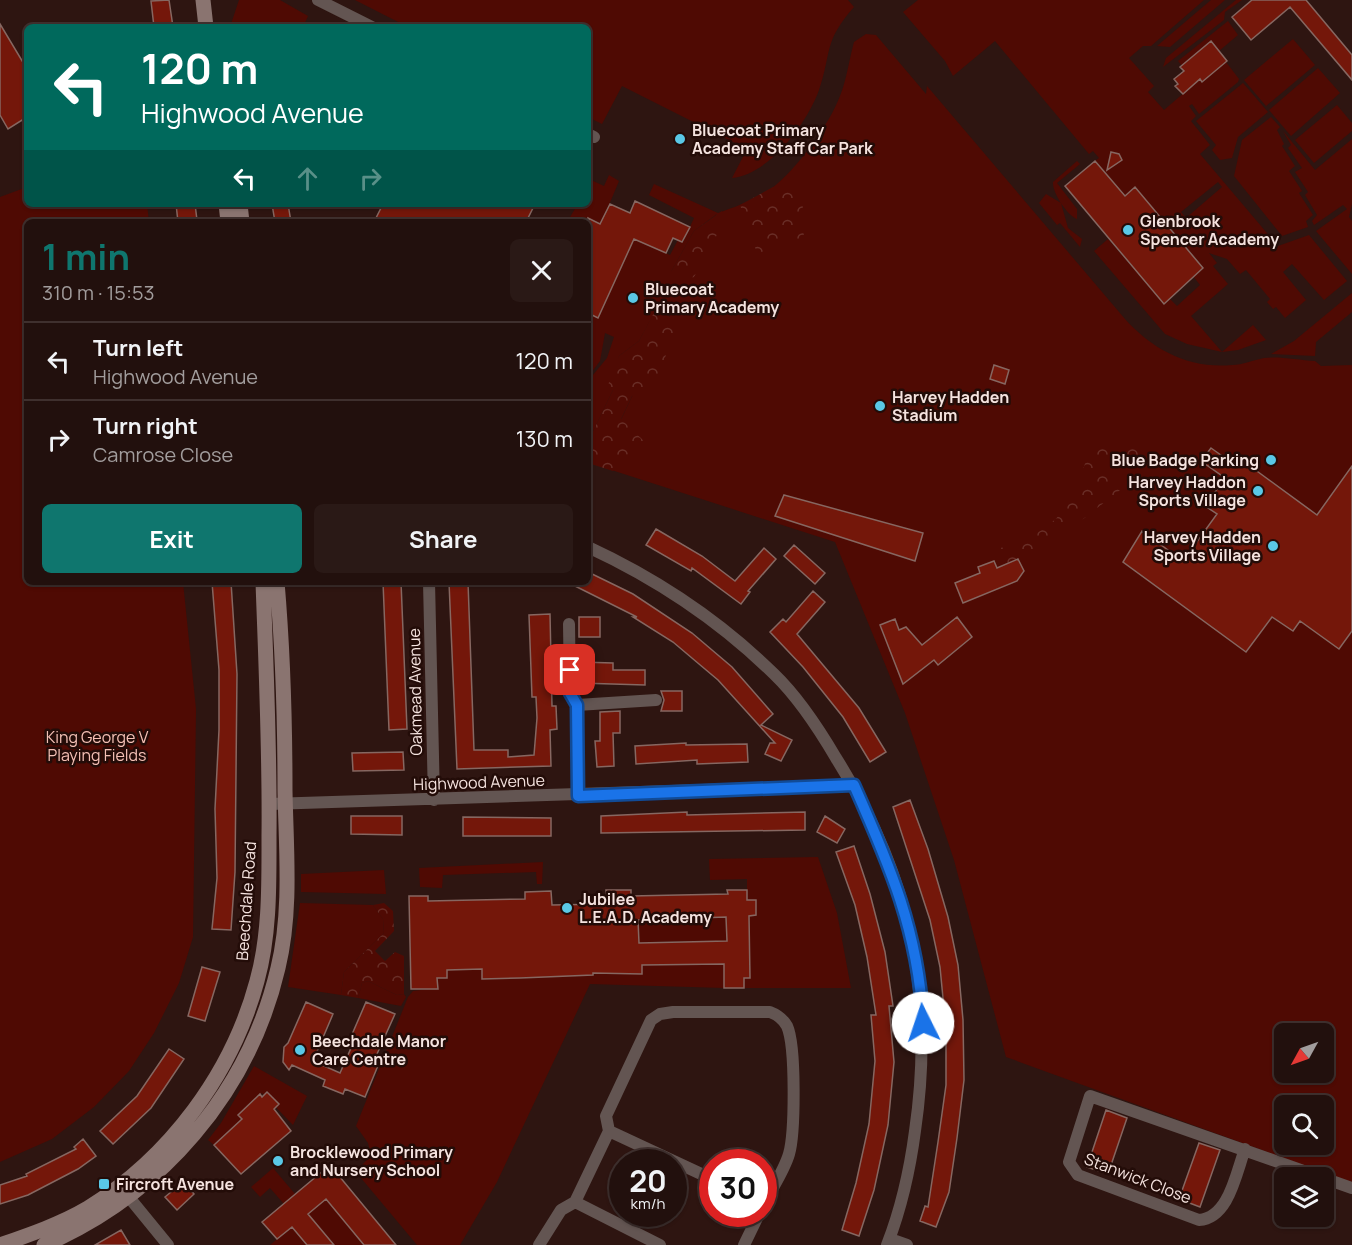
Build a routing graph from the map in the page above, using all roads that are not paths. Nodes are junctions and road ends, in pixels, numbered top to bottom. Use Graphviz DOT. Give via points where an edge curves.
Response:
graph roads {
  1 [pos="203,0"];
  2 [pos="213,0"];
  3 [pos="318,0"];
  4 [pos="206,24"];
  5 [pos="216,24"];
  6 [pos="366,24"];
  7 [pos="591,549"];
  8 [pos="263,585"];
  9 [pos="277,585"];
  10 [pos="429,585"];
  11 [pos="569,624"];
  12 [pos="656,700"];
  13 [pos="577,705"];
  14 [pos="854,785"];
  15 [pos="578,796"];
  16 [pos="434,800"];
  17 [pos="270,804"];
  18 [pos="285,804"];
  19 [pos="609,1131"];
  20 [pos="1245,1149"];
  21 [pos="699,1173"];
  22 [pos="777,1179"];
  23 [pos="1352,1188"];
  24 [pos="124,1191"];
  25 [pos="575,1202"];
  26 [pos="754,1227"];
  27 [pos="888,1242"];
  28 [pos="748,1244"];
  29 [pos="0,1245"];
  30 [pos="44,1245"];
  31 [pos="168,1245"];
  32 [pos="539,1245"];
  33 [pos="660,1245"];
  34 [pos="907,1245"];
  1 -- 4 [label="street"];
  2 -- 5 [label="street"];
  3 -- 6 [label="street"];
  7 -- 14 [label="street" via="661,584 775,675 818,728"];
  8 -- 17 [label="street, Beechdale Road"];
  9 -- 18 [label="street, Beechdale Road" via="284,664"];
  10 -- 16 [label="street, Oakmead Avenue"];
  11 -- 13 [label="street" via="570,693"];
  12 -- 13 [label="street"];
  13 -- 15 [label="street"];
  14 -- 15 [label="street, Highwood Avenue"];
  14 -- 27 [label="street" via="883,849 910,926 922,1002 922,1087 911,1162"];
  15 -- 16 [label="street, Highwood Avenue"];
  16 -- 18 [label="street, Highwood Avenue"];
  17 -- 18 [label="street, Highwood Avenue"];
  17 -- 24 [label="street, Beechdale Road" via="265,932 258,979 244,1020 230,1053 190,1118"];
  18 -- 24 [label="street, Beechdale Road" via="284,919 279,966 262,1019 227,1092 205,1123 162,1169"];
  19 -- 21 [label="street"];
  19 -- 22 [label="street" via="606,1116 651,1020 673,1012 770,1012 786,1025 792,1046 793,1131 788,1158"];
  19 -- 25 [label="street"];
  20 -- 20 [label="street, Stanwick Close" via="1090,1096 1069,1162 1078,1175 1199,1220 1213,1218 1221,1210"];
  20 -- 23 [label="street, Stanwick Close"];
  24 -- 29 [label="street, Beechdale Road"];
  24 -- 30 [label="street, Beechdale Road" via="93,1220"];
  24 -- 31 [label="street"];
  25 -- 32 [label="street" via="561,1210"];
  25 -- 33 [label="street"];
  26 -- 28 [label="street"];
  27 -- 34 [label="street"];
}
